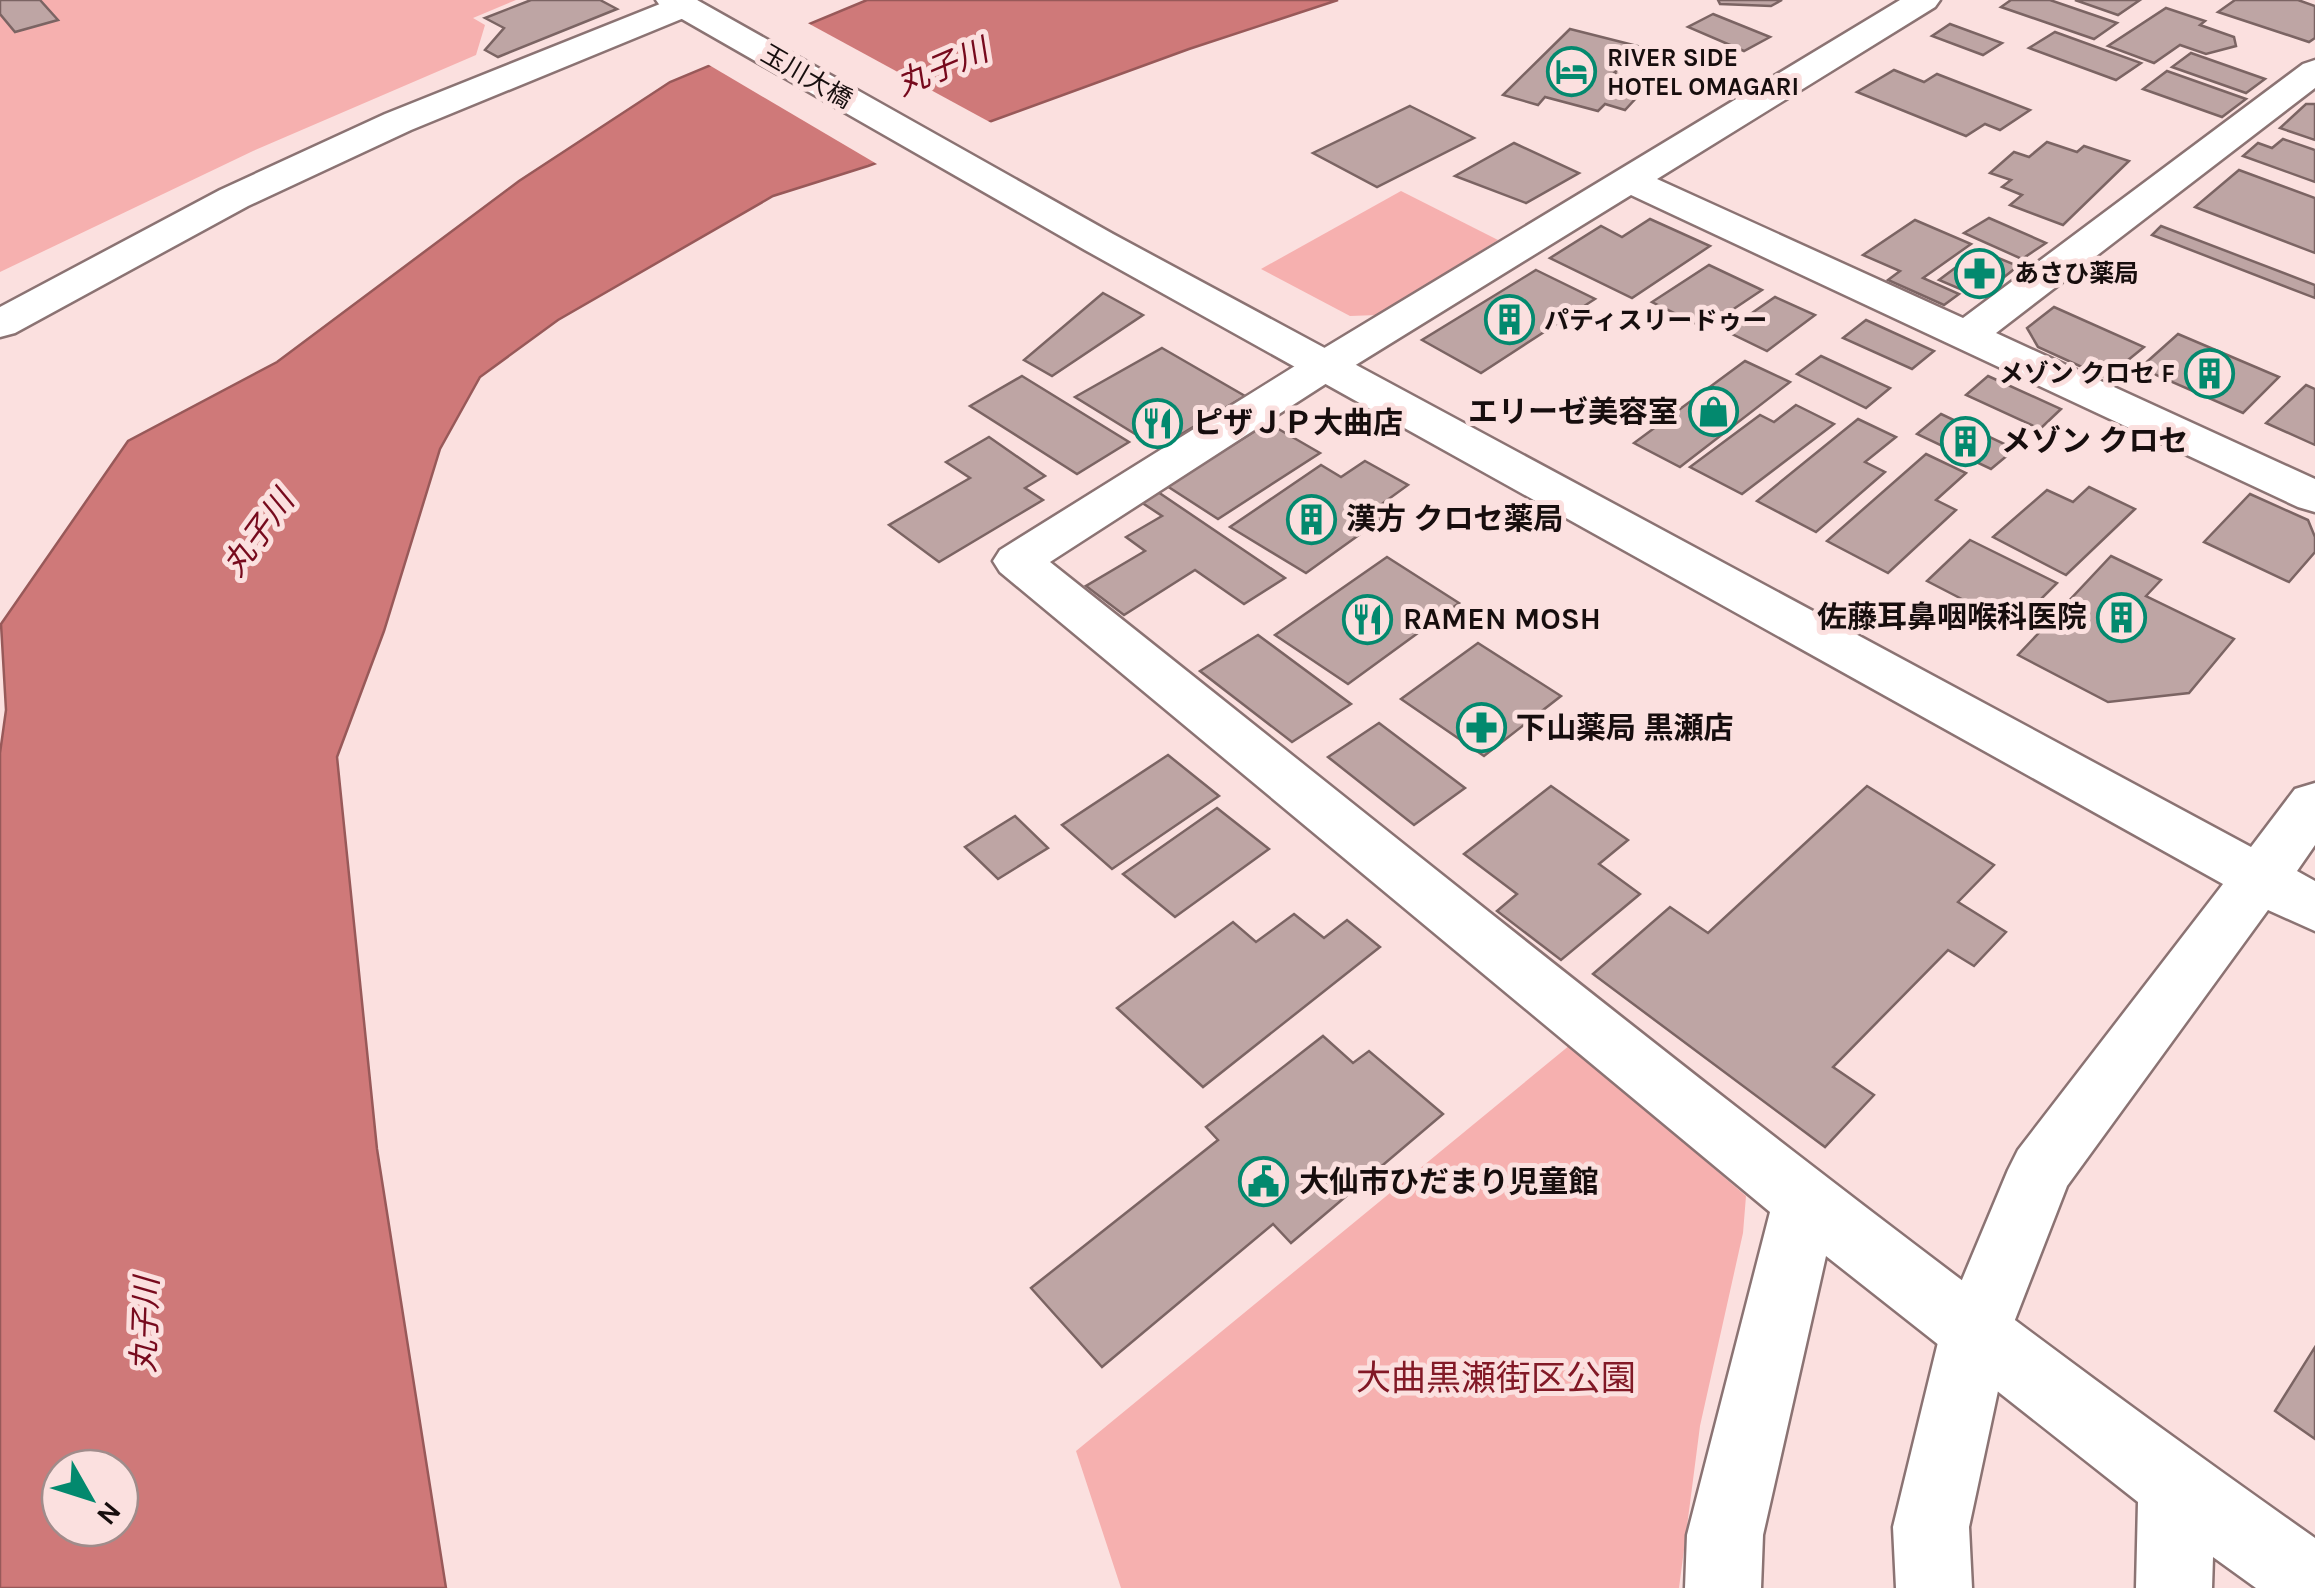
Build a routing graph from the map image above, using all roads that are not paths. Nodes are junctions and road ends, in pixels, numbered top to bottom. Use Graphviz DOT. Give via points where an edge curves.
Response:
graph roads {
  1 [pos="1923,0"];
  2 [pos="679,3"];
  3 [pos="2312,77"];
  4 [pos="1627,179"];
  5 [pos="0,324"];
  6 [pos="1967,334"];
  7 [pos="1326,364"];
  8 [pos="2315,497"];
  9 [pos="2315,804"];
  10 [pos="2258,875"];
  11 [pos="2315,908"];
  12 [pos="1806,1201"];
  13 [pos="1976,1330"];
  14 [pos="2176,1486"];
  15 [pos="2315,1584"];
  16 [pos="1723,1588"];
  17 [pos="1934,1588"];
  18 [pos="2174,1588"];
  1 -- 4 [label="street"];
  2 -- 5 [label="street" via="234,198"];
  2 -- 7 [label="street, 玉川大橋"];
  3 -- 6 [label="street"];
  4 -- 6 [label="street"];
  4 -- 7 [label="street"];
  6 -- 8 [label="street"];
  7 -- 10 [label="street, 玉川大橋"];
  7 -- 12 [label="street" via="1017,561"];
  9 -- 10 [label="street"];
  10 -- 11 [label="street, 玉川大橋"];
  10 -- 13 [label="street" via="2040,1170"];
  12 -- 13 [label="street"];
  12 -- 16 [label="street" via="1726,1535"];
  13 -- 14 [label="street"];
  13 -- 17 [label="street" via="1931,1527"];
  14 -- 15 [label="street"];
  14 -- 18 [label="street"];
}
